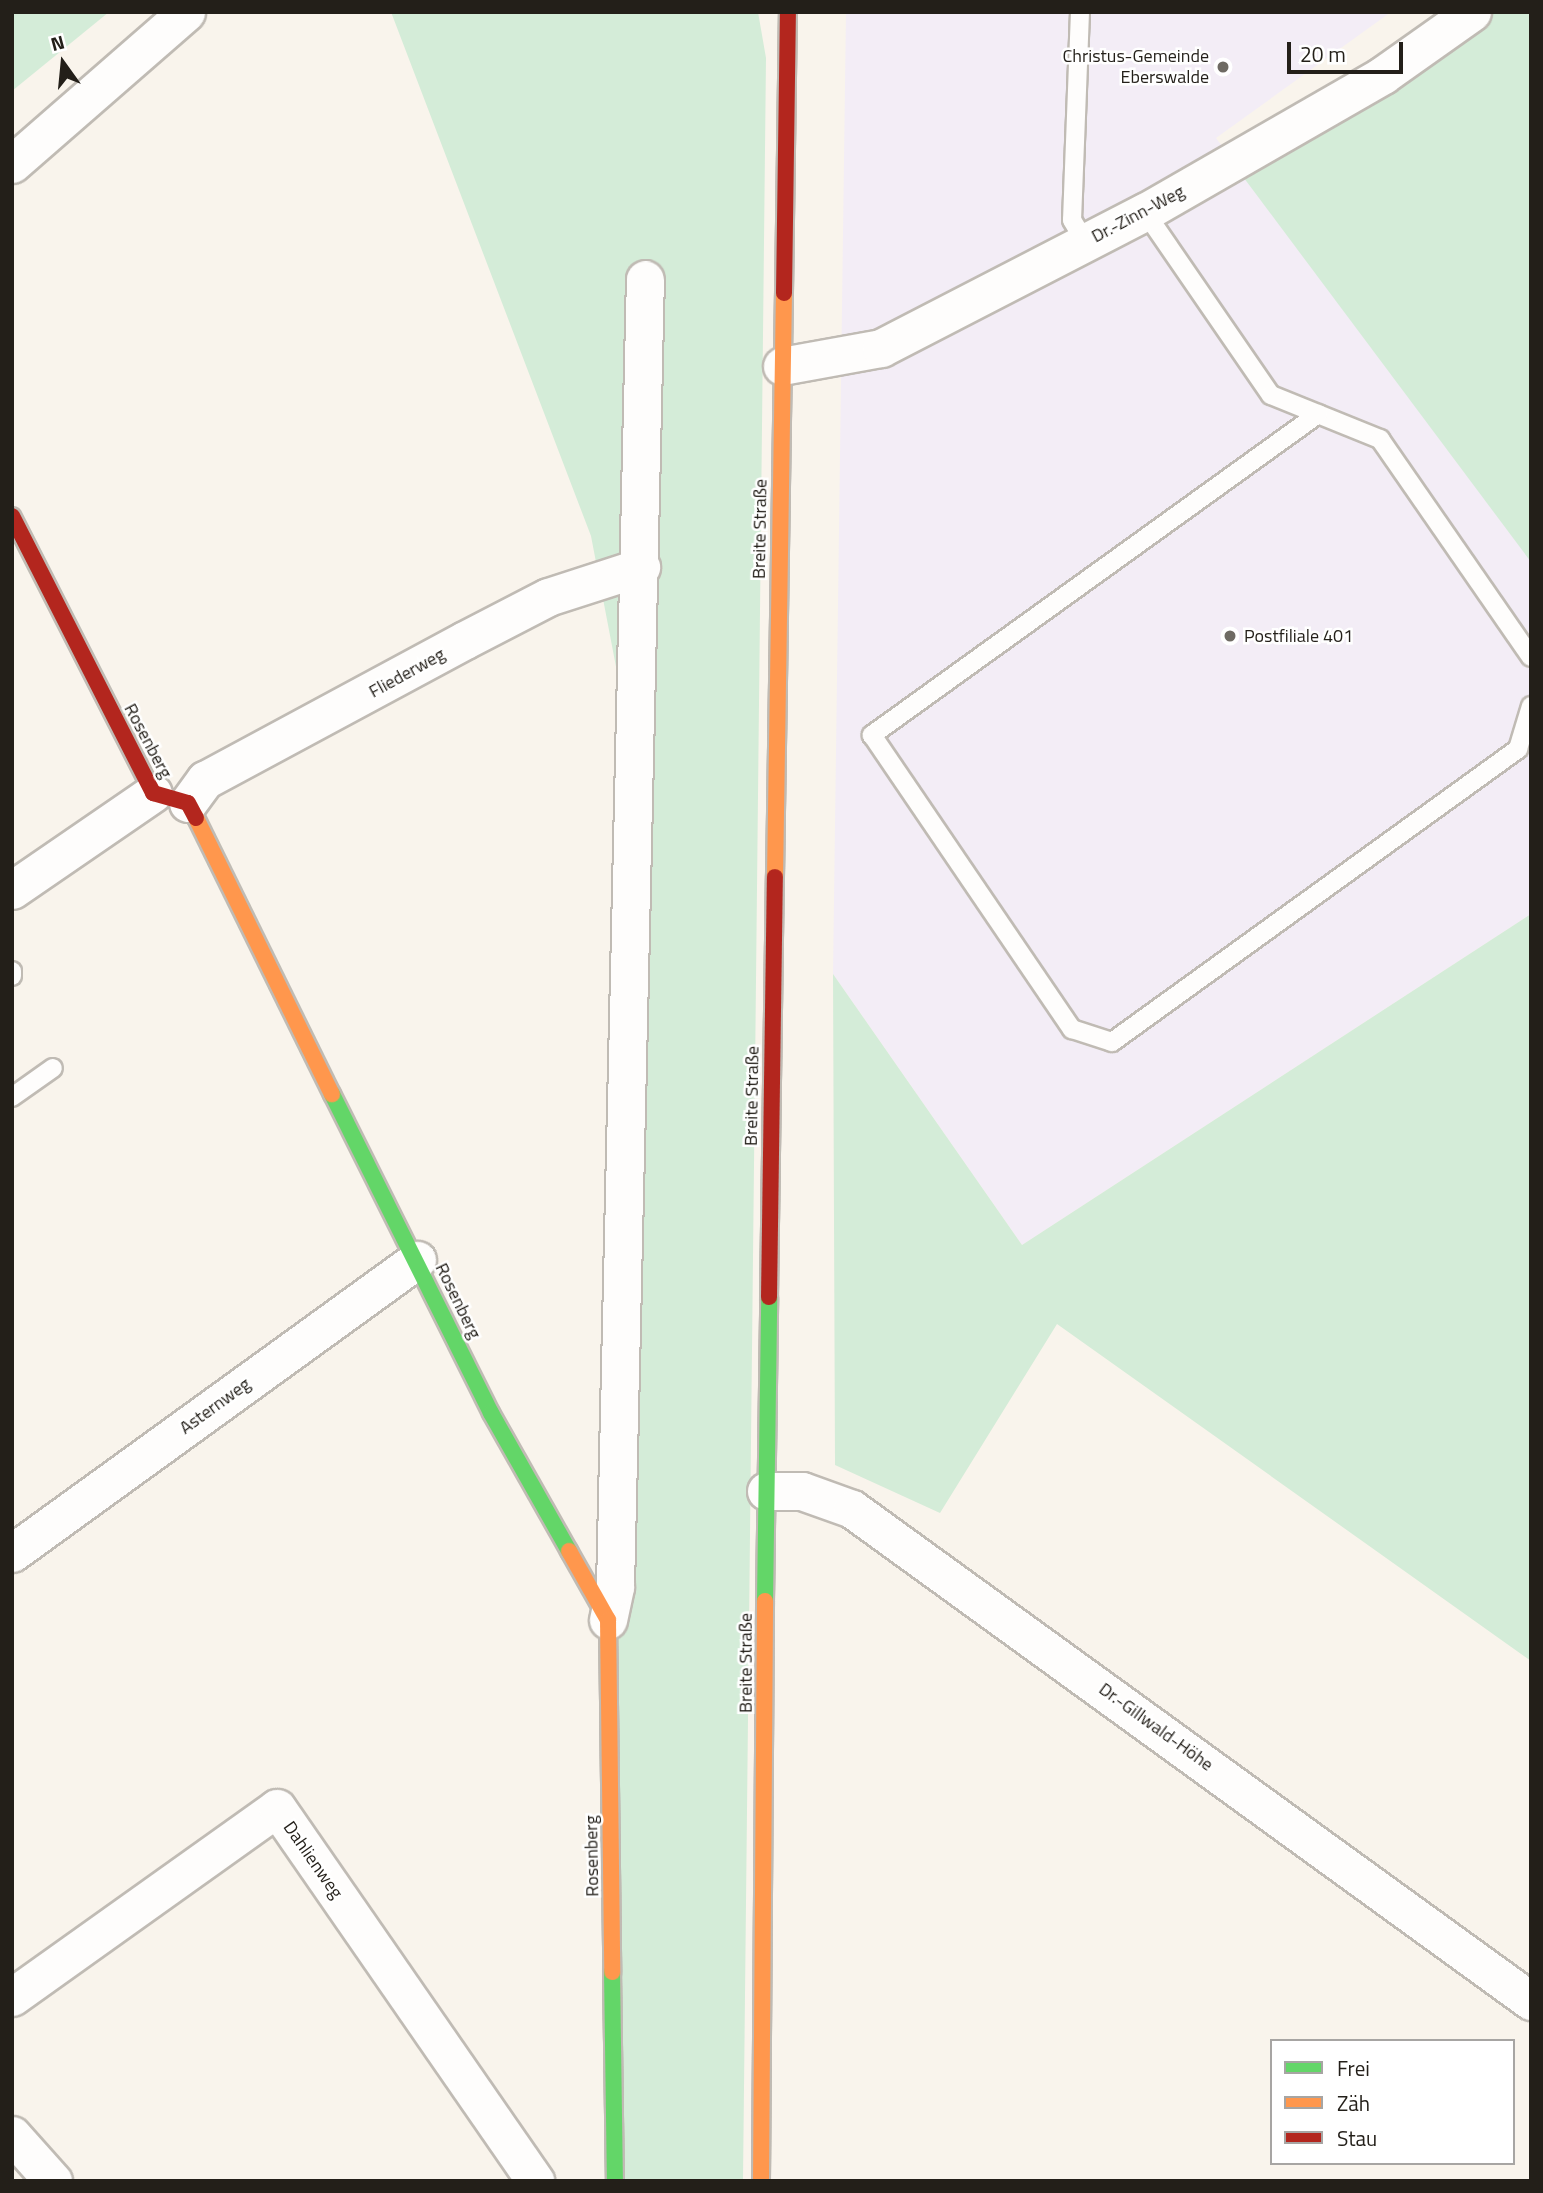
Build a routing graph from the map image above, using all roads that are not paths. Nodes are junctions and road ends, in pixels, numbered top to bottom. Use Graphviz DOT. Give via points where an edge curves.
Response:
graph roads {
  1 [pos="186,12"];
  2 [pos="788,12"];
  3 [pos="1080,12"];
  4 [pos="1472,12"];
  5 [pos="12,163"];
  6 [pos="1145,212"];
  7 [pos="1086,243"];
  8 [pos="645,279"];
  9 [pos="782,366"];
  10 [pos="1318,414"];
  11 [pos="12,516"];
  12 [pos="641,567"];
  13 [pos="1531,657"];
  14 [pos="1531,706"];
  15 [pos="153,793"];
  16 [pos="188,803"];
  17 [pos="12,890"];
  18 [pos="12,971"];
  19 [pos="12,976"];
  20 [pos="53,1068"];
  21 [pos="12,1097"];
  22 [pos="417,1260"];
  23 [pos="766,1490"];
  24 [pos="12,1553"];
  25 [pos="608,1620"];
  26 [pos="12,1997"];
  27 [pos="1531,2001"];
  28 [pos="12,2136"];
  29 [pos="53,2181"];
  30 [pos="535,2181"];
  31 [pos="615,2181"];
  32 [pos="761,2181"];
  1 -- 5 [label="street"];
  2 -- 9 [label="main road, Breite Straße"];
  3 -- 7 [label="lane" via="1072,220"];
  4 -- 6 [label="street, Dr.-Zinn-Weg" via="1383,75"];
  6 -- 7 [label="street, Dr.-Zinn-Weg"];
  6 -- 10 [label="lane" via="1271,395"];
  7 -- 9 [label="street, Dr.-Zinn-Weg" via="881,348"];
  8 -- 12 [label="street"];
  9 -- 23 [label="main road, Breite Straße"];
  10 -- 13 [label="lane" via="1380,439"];
  10 -- 14 [label="lane" via="872,735 1072,1029 1112,1042 1518,750"];
  11 -- 15 [label="main road, Rosenberg"];
  12 -- 16 [label="street, Fliederweg" via="548,597 465,640 205,780"];
  12 -- 25 [label="street" via="615,1587"];
  15 -- 16 [label="main road, Rosenberg"];
  15 -- 17 [label="street"];
  16 -- 22 [label="main road, Rosenberg"];
  18 -- 19 [label="lane"];
  20 -- 21 [label="lane"];
  22 -- 24 [label="street, Asternweg"];
  22 -- 25 [label="main road, Rosenberg" via="491,1413"];
  23 -- 27 [label="street, Dr.-Gillwald-Höhe" via="802,1491 852,1509"];
  23 -- 32 [label="main road, Breite Straße"];
  25 -- 31 [label="main road, Rosenberg"];
  26 -- 30 [label="street, Dahlienweg" via="277,1808"];
  28 -- 29 [label="street"];
}
